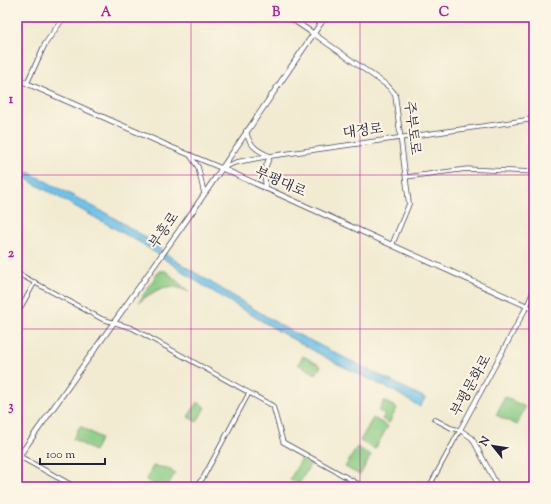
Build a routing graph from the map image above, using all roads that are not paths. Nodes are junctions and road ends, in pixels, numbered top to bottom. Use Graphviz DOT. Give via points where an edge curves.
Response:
graph roads {
  1 [pos="64,17"];
  2 [pos="289,17"];
  3 [pos="325,17"];
  4 [pos="314,34"];
  5 [pos="17,79"];
  6 [pos="27,83"];
  7 [pos="534,119"];
  8 [pos="246,131"];
  9 [pos="401,138"];
  10 [pos="164,144"];
  11 [pos="190,155"];
  12 [pos="270,156"];
  13 [pos="221,168"];
  14 [pos="534,172"];
  15 [pos="406,177"];
  16 [pos="266,190"];
  17 [pos="204,193"];
  18 [pos="392,245"];
  19 [pos="17,273"];
  20 [pos="35,282"];
  21 [pos="534,289"];
  22 [pos="527,306"];
  23 [pos="534,310"];
  24 [pos="17,314"];
  25 [pos="115,321"];
  26 [pos="250,393"];
  27 [pos="434,418"];
  28 [pos="460,430"];
  29 [pos="18,457"];
  30 [pos="75,487"];
  31 [pos="195,487"];
  32 [pos="364,487"];
  33 [pos="429,487"];
  34 [pos="498,487"];
  1 -- 6 [label="street" via="45,44"];
  2 -- 4 [label="main road, 주부토로"];
  3 -- 4 [label="main road, 부흥로"];
  4 -- 8 [label="main road, 부흥로"];
  4 -- 9 [label="street, 주부토로" via="393,91"];
  5 -- 6 [label="main road, 부평대로"];
  6 -- 10 [label="main road, 부평대로"];
  7 -- 9 [label="street, 대정로"];
  8 -- 12 [label="street" via="248,142"];
  8 -- 13 [label="main road, 부흥로"];
  9 -- 12 [label="street, 대정로"];
  9 -- 15 [label="street, 주부토로"];
  10 -- 11 [label="street, 부평대로"];
  11 -- 13 [label="street, 부평대로"];
  11 -- 17 [label="street" via="198,167"];
  12 -- 13 [label="street, 대정로" via="237,162"];
  12 -- 16 [label="street" via="264,171"];
  13 -- 16 [label="main road, 부평대로"];
  13 -- 17 [label="main road, 부흥로"];
  14 -- 15 [label="street" via="467,169"];
  15 -- 18 [label="street, 주부토로" via="409,204"];
  16 -- 18 [label="main road, 부평대로"];
  17 -- 25 [label="main road, 부흥로"];
  18 -- 22 [label="main road, 부평대로"];
  19 -- 20 [label="street"];
  20 -- 24 [label="street"];
  20 -- 25 [label="street" via="102,319"];
  21 -- 22 [label="street, 부평문화로"];
  22 -- 23 [label="street, 부평대로"];
  22 -- 28 [label="street, 부평문화로"];
  25 -- 26 [label="street"];
  25 -- 29 [label="main road, 부흥로"];
  26 -- 31 [label="street" via="203,478"];
  26 -- 32 [label="street" via="273,406 283,442"];
  27 -- 28 [label="street"];
  28 -- 33 [label="street"];
  28 -- 34 [label="street, 부평문화로" via="472,438"];
  29 -- 30 [label="street"];
}
